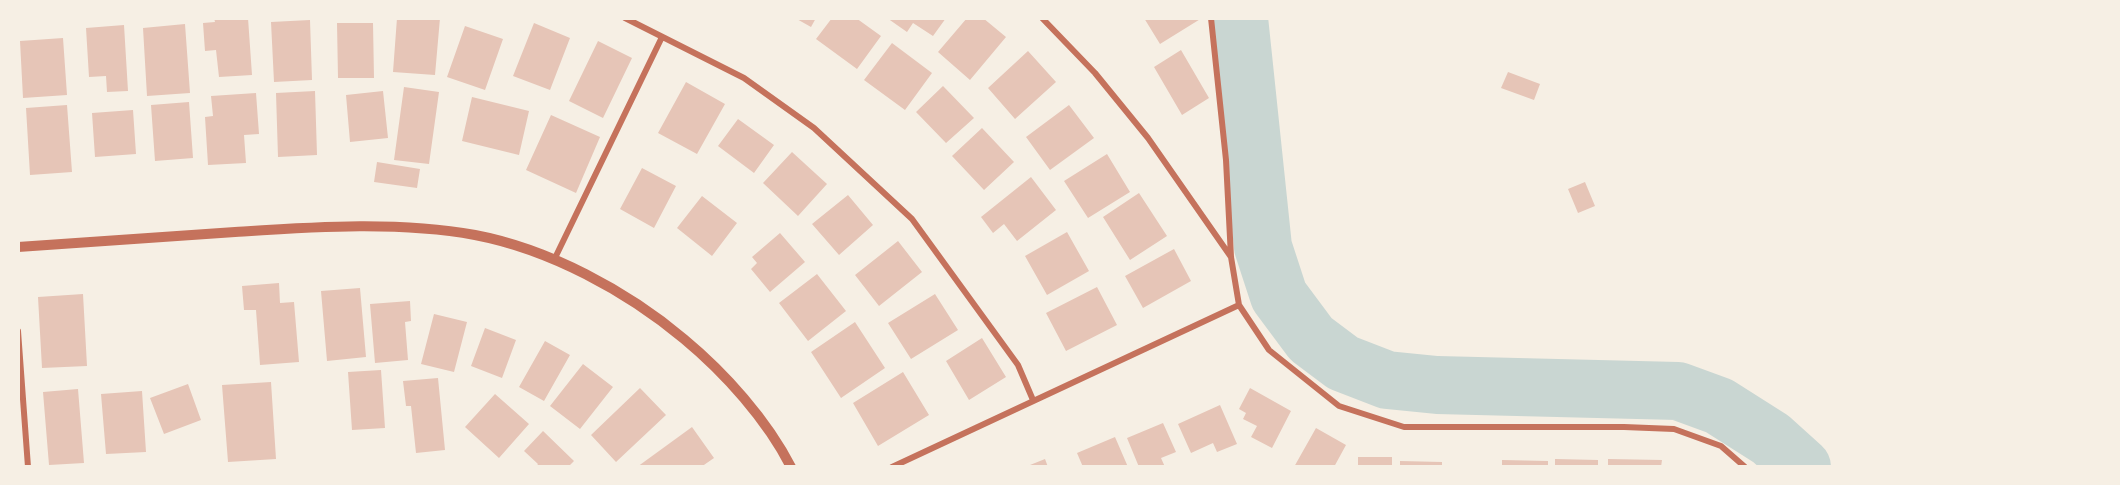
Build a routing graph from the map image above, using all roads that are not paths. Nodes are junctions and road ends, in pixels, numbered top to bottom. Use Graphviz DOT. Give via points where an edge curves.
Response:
graph roads {
  1 [pos="625,18"];
  2 [pos="1042,18"];
  3 [pos="1211,18"];
  4 [pos="662,37"];
  5 [pos="18,247"];
  6 [pos="1231,257"];
  7 [pos="554,260"];
  8 [pos="1239,305"];
  9 [pos="18,331"];
  10 [pos="1033,400"];
  11 [pos="28,467"];
  12 [pos="791,467"];
  13 [pos="892,467"];
  14 [pos="1745,467"];
  1 -- 4 [label="street"];
  2 -- 6 [label="street" via="1095,73 1148,138"];
  3 -- 6 [label="street" via="1226,160"];
  4 -- 7 [label="street"];
  4 -- 10 [label="street" via="744,78 814,128 912,219 1018,365"];
  5 -- 7 [label="street" via="277,230 389,227 476,236"];
  6 -- 8 [label="street"];
  7 -- 12 [label="street" via="614,289 663,321 708,359 746,402"];
  8 -- 10 [label="street"];
  8 -- 14 [label="street" via="1269,350 1339,406 1404,427 1674,429 1721,446"];
  9 -- 11 [label="street"];
  10 -- 13 [label="street"];
}
